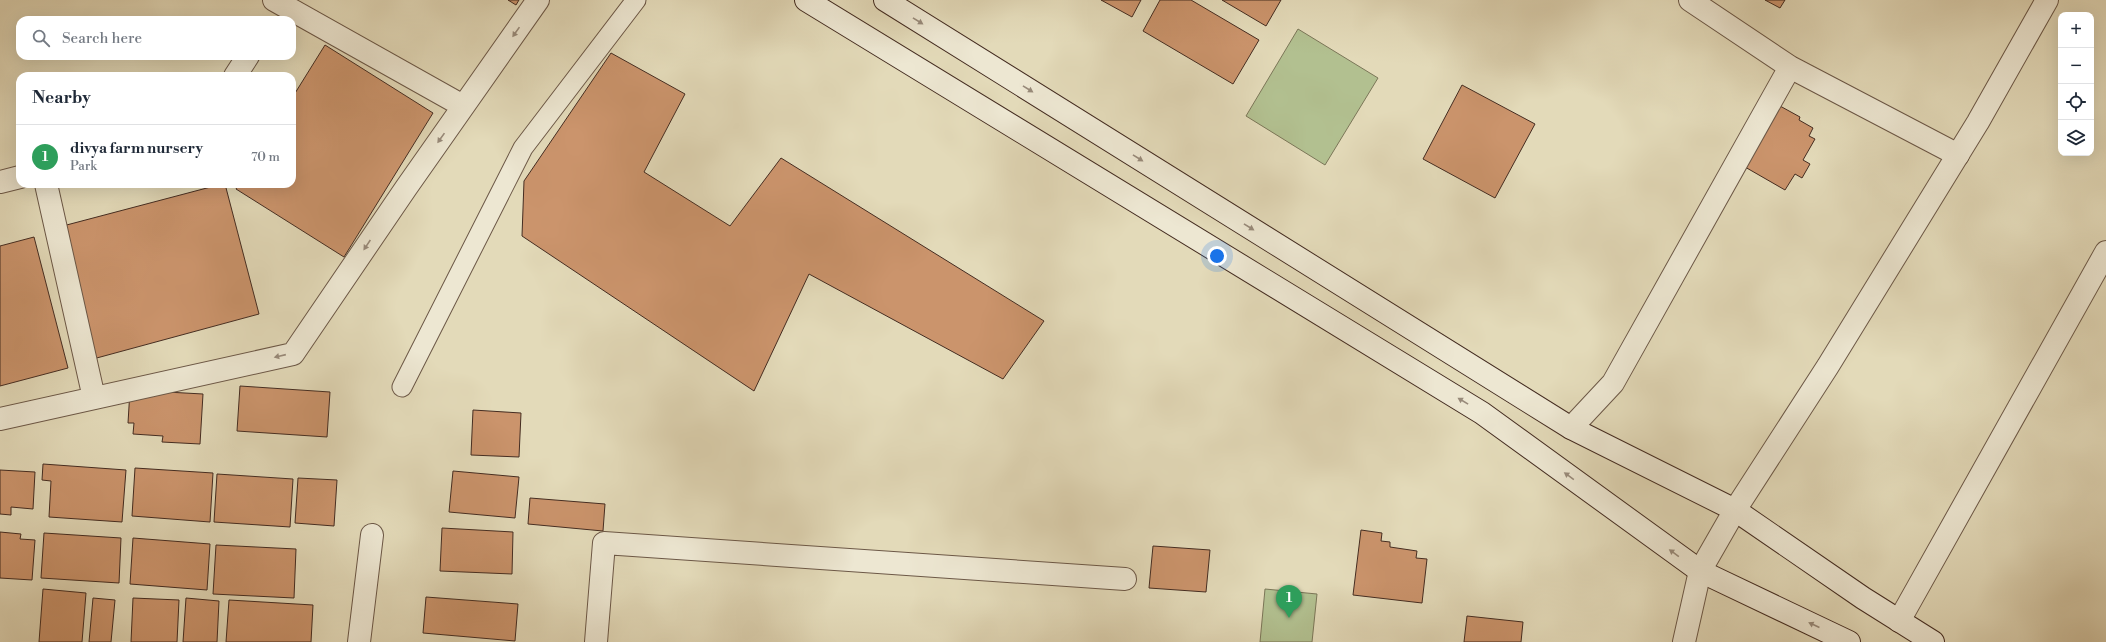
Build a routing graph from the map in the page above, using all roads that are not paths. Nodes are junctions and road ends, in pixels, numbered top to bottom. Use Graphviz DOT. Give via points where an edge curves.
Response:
graph roads {
  1 [pos="538,0"];
  2 [pos="636,0"];
  3 [pos="806,0"];
  4 [pos="885,0"];
  5 [pos="1690,0"];
  6 [pos="2047,0"];
  7 [pos="276,8"];
  8 [pos="291,16"];
  9 [pos="296,18"];
  10 [pos="245,60"];
  11 [pos="1790,67"];
  12 [pos="238,72"];
  13 [pos="463,106"];
  14 [pos="1958,155"];
  15 [pos="16,178"];
  16 [pos="0,182"];
  17 [pos="47,188"];
  18 [pos="2106,252"];
  19 [pos="402,387"];
  20 [pos="94,398"];
  21 [pos="0,419"];
  22 [pos="1571,428"];
  23 [pos="1735,510"];
  24 [pos="372,535"];
  25 [pos="1700,571"];
  26 [pos="1125,578"];
  27 [pos="1899,621"];
  28 [pos="359,642"];
  29 [pos="596,642"];
  30 [pos="1684,642"];
  31 [pos="1849,642"];
  32 [pos="1933,642"];
  1 -- 13 [label="street, one-way"];
  2 -- 19 [label="lane" via="523,148"];
  25 -- 3 [label="street, one-way" via="1482,413"];
  4 -- 22 [label="street, one-way"];
  5 -- 11 [label="street"];
  6 -- 14 [label="street"];
  7 -- 8 [label="street"];
  9 -- 13 [label="street"];
  10 -- 12 [label="street"];
  11 -- 14 [label="street"];
  11 -- 22 [label="street" via="1614,383"];
  13 -- 20 [label="street, one-way" via="293,354"];
  14 -- 23 [label="street" via="1828,366"];
  15 -- 16 [label="street"];
  17 -- 20 [label="street"];
  18 -- 27 [label="street"];
  20 -- 21 [label="street"];
  22 -- 23 [label="street"];
  23 -- 25 [label="street"];
  23 -- 27 [label="street"];
  24 -- 28 [label="street"];
  25 -- 30 [label="street"];
  31 -- 25 [label="street, one-way"];
  26 -- 29 [label="street" via="604,543"];
  27 -- 32 [label="street"];
}
